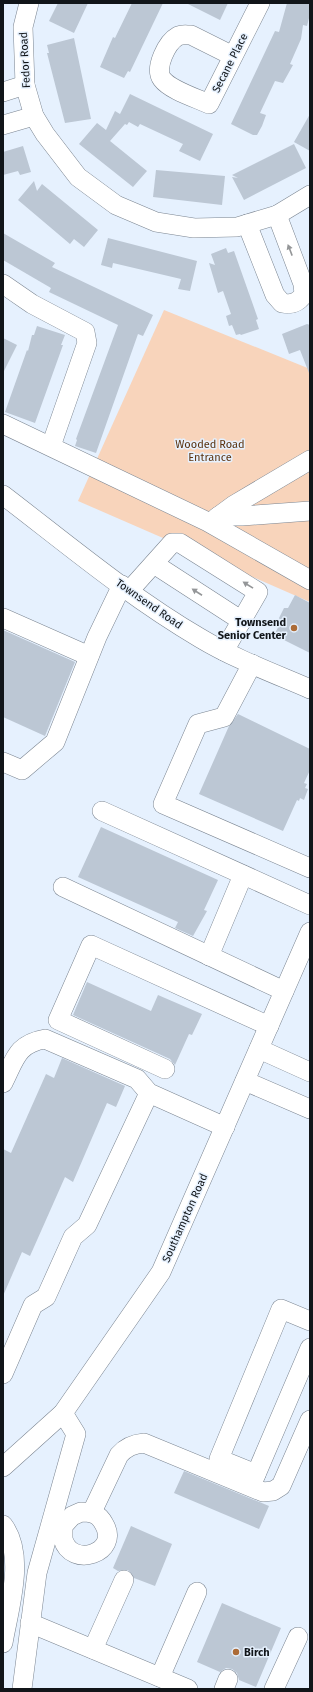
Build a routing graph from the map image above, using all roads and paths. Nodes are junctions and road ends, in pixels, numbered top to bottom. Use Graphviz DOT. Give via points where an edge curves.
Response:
graph roads {
  1 [pos="29,3"];
  2 [pos="260,3"];
  3 [pos="233,56"];
  4 [pos="25,85"];
  5 [pos="3,92"];
  6 [pos="34,116"];
  7 [pos="3,125"];
  8 [pos="310,195"];
  9 [pos="277,215"];
  10 [pos="247,224"];
  11 [pos="3,284"];
  12 [pos="3,424"];
  13 [pos="51,446"];
  14 [pos="310,460"];
  15 [pos="3,495"];
  16 [pos="310,511"];
  17 [pos="213,519"];
  18 [pos="154,564"];
  19 [pos="310,580"];
  20 [pos="126,588"];
  21 [pos="3,618"];
  22 [pos="242,621"];
  23 [pos="224,651"];
  24 [pos="89,656"];
  25 [pos="252,664"];
  26 [pos="310,689"];
  27 [pos="3,762"];
  28 [pos="102,811"];
  29 [pos="310,868"];
  30 [pos="243,875"];
  31 [pos="63,887"];
  32 [pos="310,905"];
  33 [pos="310,932"];
  34 [pos="209,956"];
  35 [pos="284,991"];
  36 [pos="269,1026"];
  37 [pos="259,1049"];
  38 [pos="308,1067"];
  39 [pos="165,1069"];
  40 [pos="245,1082"];
  41 [pos="3,1083"];
  42 [pos="149,1093"];
  43 [pos="310,1110"];
  44 [pos="225,1127"];
  45 [pos="310,1321"];
  46 [pos="310,1348"];
  47 [pos="3,1374"];
  48 [pos="63,1413"];
  49 [pos="310,1420"];
  50 [pos="306,1441"];
  51 [pos="4,1463"];
  52 [pos="253,1481"];
  53 [pos="92,1512"];
  54 [pos="3,1525"];
  55 [pos="57,1525"];
  56 [pos="124,1580"];
  57 [pos="198,1592"];
  58 [pos="30,1623"];
  59 [pos="298,1637"];
  60 [pos="3,1643"];
  61 [pos="93,1649"];
  62 [pos="160,1677"];
  63 [pos="22,1689"];
  64 [pos="188,1689"];
  65 [pos="274,1689"];
  1 -- 4 [label="street, Fedor Road" via="23,28"];
  2 -- 3 [label="street, Secane Place"];
  3 -- 3 [label="street, Secane Place" via="209,104 167,85 159,70 171,42 178,36 191,35"];
  4 -- 5 [label="street"];
  4 -- 6 [label="street, Fedor Road"];
  6 -- 7 [label="street"];
  6 -- 10 [label="street, Fedor Road" via="78,177 116,205 156,222 194,228 237,227"];
  8 -- 9 [label="street, Fedor Road"];
  9 -- 10 [label="street, Fedor Road"];
  10 -- 9 [label="street, one-way" via="275,295 282,303 290,305 299,301 304,294 303,284"];
  11 -- 13 [label="street" via="32,304 85,332 87,343"];
  12 -- 13 [label="street"];
  13 -- 17 [label="street"];
  14 -- 17 [label="street"];
  15 -- 20 [label="street, Townsend Road"];
  16 -- 17 [label="street"];
  17 -- 19 [label="street"];
  18 -- 20 [label="street"];
  22 -- 18 [label="street, one-way"];
  22 -- 18 [label="street, one-way" via="258,592 180,543 172,543"];
  20 -- 23 [label="street, Townsend Road" via="199,638"];
  20 -- 24 [label="street"];
  21 -- 24 [label="street"];
  22 -- 23 [label="street"];
  23 -- 25 [label="street, Townsend Road"];
  24 -- 27 [label="street" via="55,742 22,770"];
  25 -- 26 [label="street, Townsend Road"];
  25 -- 29 [label="street" via="224,717 198,724 163,804"];
  28 -- 30 [label="street"];
  30 -- 32 [label="street"];
  30 -- 34 [label="street"];
  31 -- 34 [label="street"];
  33 -- 35 [label="street, Southampton Road"];
  34 -- 35 [label="street"];
  35 -- 36 [label="street, Southampton Road"];
  36 -- 37 [label="street, Southampton Road"];
  36 -- 39 [label="street" via="91,945 58,1020"];
  37 -- 38 [label="street"];
  37 -- 40 [label="street, Southampton Road"];
  40 -- 43 [label="street"];
  40 -- 44 [label="street, Southampton Road"];
  41 -- 42 [label="street" via="20,1049 31,1041 44,1039 137,1079"];
  42 -- 44 [label="street"];
  42 -- 47 [label="street" via="87,1225 73,1237 46,1297 33,1305"];
  44 -- 48 [label="street, Southampton Road" via="161,1272"];
  45 -- 52 [label="street" via="281,1309 219,1459"];
  46 -- 52 [label="street"];
  48 -- 51 [label="street, Southampton Road"];
  48 -- 55 [label="street" via="76,1434"];
  49 -- 50 [label="street"];
  50 -- 52 [label="street" via="281,1486 273,1491 263,1492"];
  52 -- 53 [label="street" via="144,1443 134,1444 119,1455"];
  53 -- 55 [label="street" via="81,1512"];
  53 -- 55 [label="street" via="101,1517 108,1535 106,1544 100,1551 90,1555 79,1555 68,1548"];
  54 -- 60 [label="street" via="9,1532 14,1552 15,1574"];
  55 -- 58 [label="street" via="37,1573"];
  56 -- 61 [label="street"];
  57 -- 62 [label="street"];
  58 -- 61 [label="street"];
  58 -- 63 [label="street"];
  59 -- 65 [label="street"];
  61 -- 62 [label="street"];
  62 -- 64 [label="street"];
}
